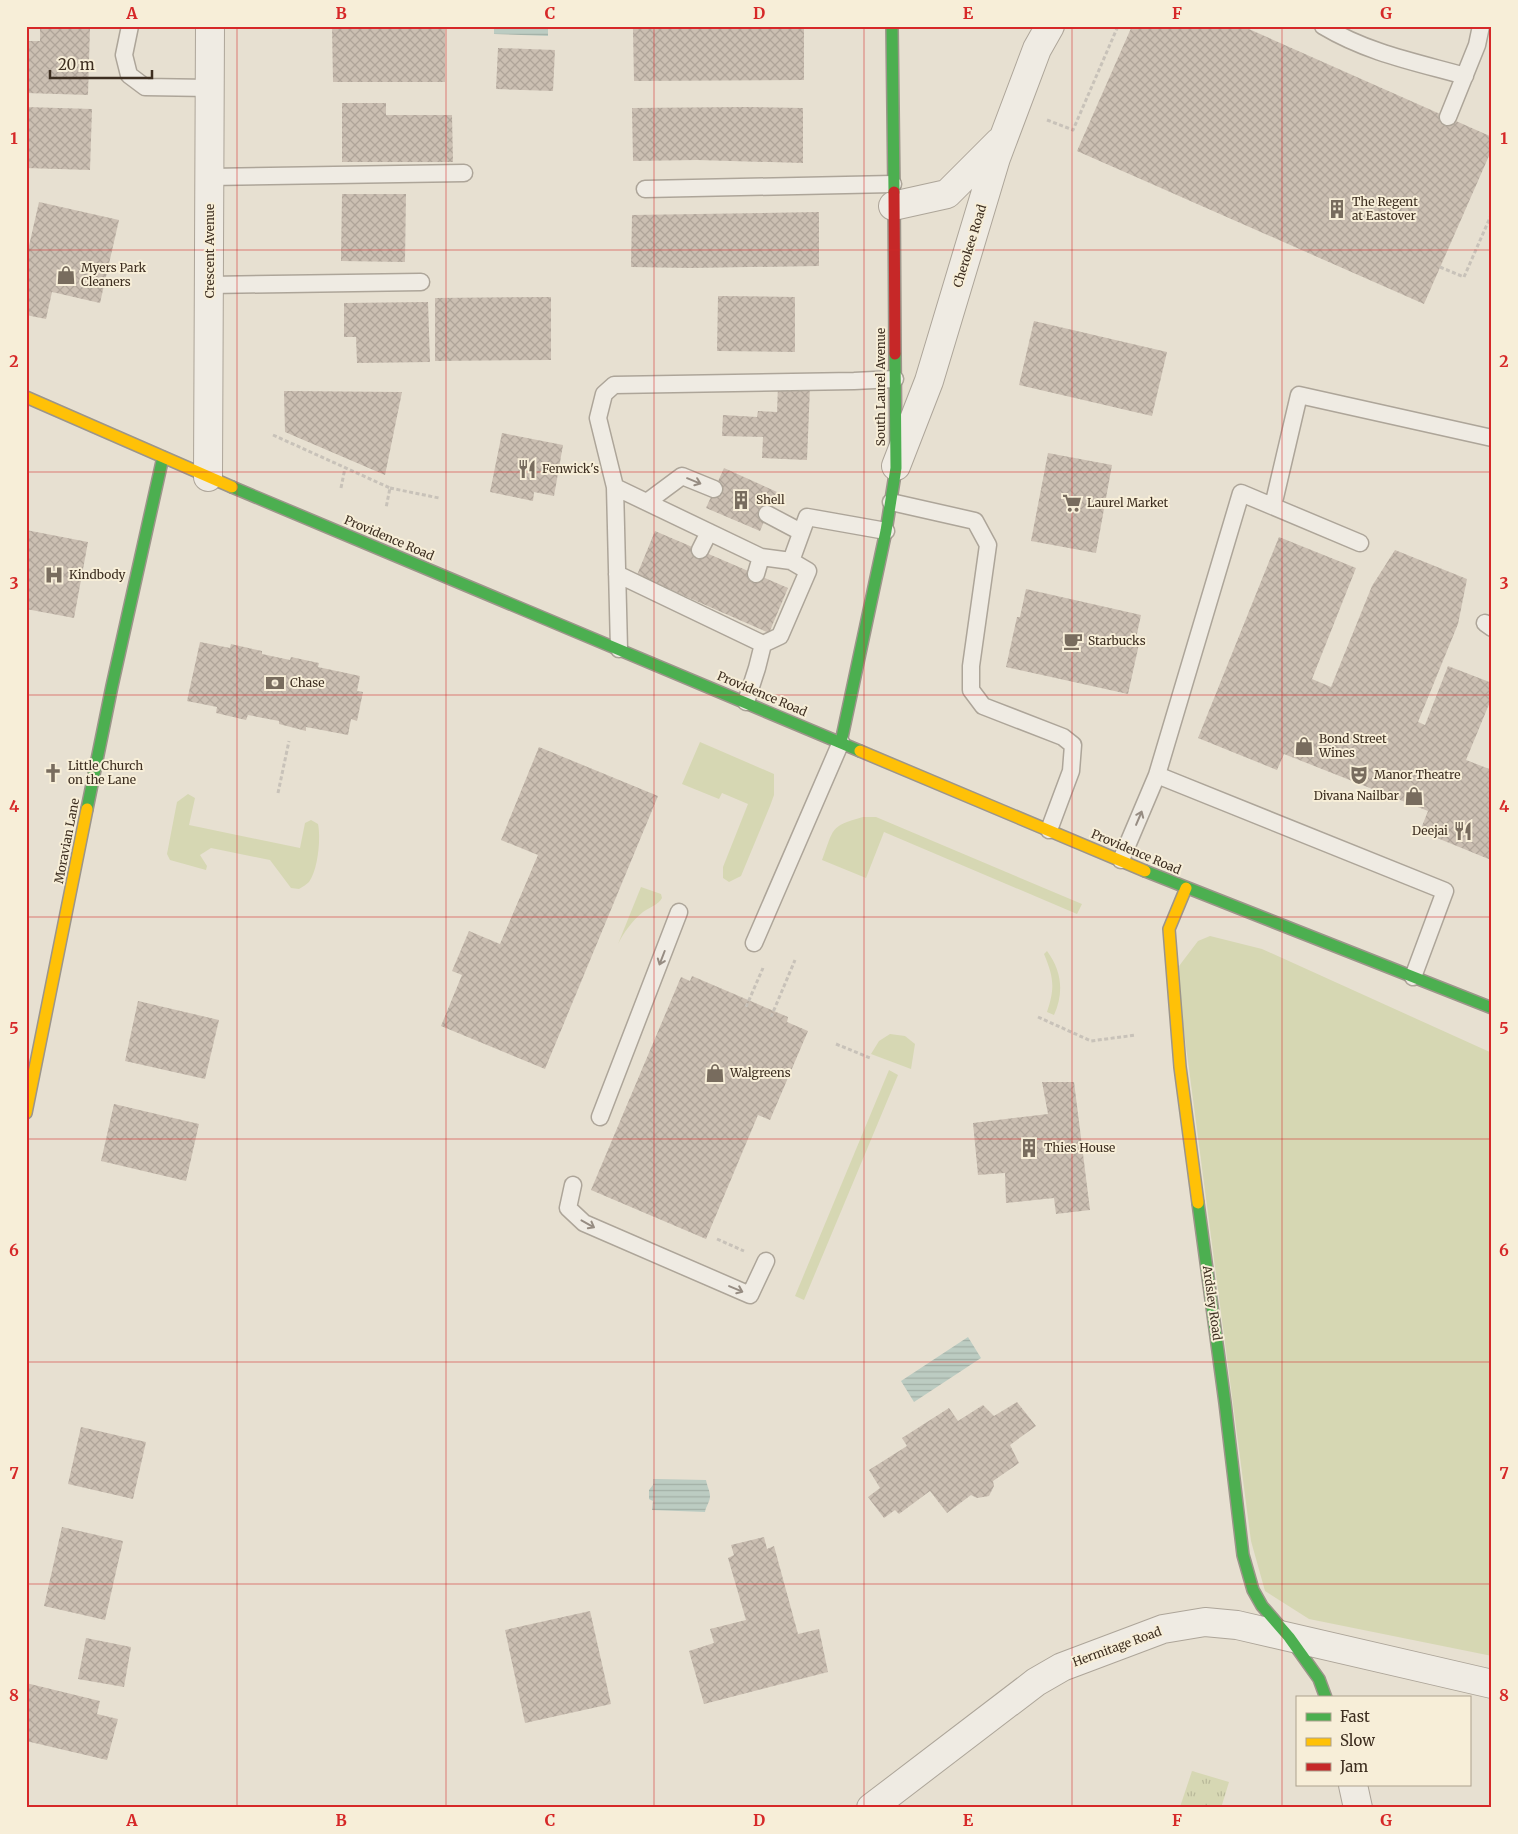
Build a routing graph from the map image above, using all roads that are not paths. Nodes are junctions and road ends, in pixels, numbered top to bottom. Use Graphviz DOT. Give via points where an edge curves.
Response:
graph roads {
  1 [pos="130,26"];
  2 [pos="210,26"];
  3 [pos="892,26"];
  4 [pos="1050,26"];
  5 [pos="1323,26"];
  6 [pos="1481,26"];
  7 [pos="1465,76"];
  8 [pos="210,88"];
  9 [pos="1448,117"];
  10 [pos="1004,137"];
  11 [pos="464,173"];
  12 [pos="210,177"];
  13 [pos="645,189"];
  14 [pos="893,195"];
  15 [pos="421,282"];
  16 [pos="210,285"];
  17 [pos="895,379"];
  18 [pos="26,397"];
  19 [pos="1492,438"];
  20 [pos="163,457"];
  21 [pos="896,468"];
  22 [pos="208,477"];
  23 [pos="615,487"];
  24 [pos="714,489"];
  25 [pos="647,502"];
  26 [pos="891,502"];
  27 [pos="1274,506"];
  28 [pos="767,514"];
  29 [pos="886,531"];
  30 [pos="709,532"];
  31 [pos="801,532"];
  32 [pos="1360,543"];
  33 [pos="700,550"];
  34 [pos="761,557"];
  35 [pos="791,561"];
  36 [pos="617,574"];
  37 [pos="756,574"];
  38 [pos="763,644"];
  39 [pos="619,649"];
  40 [pos="746,702"];
  41 [pos="841,742"];
  42 [pos="1157,775"];
  43 [pos="1049,830"];
  44 [pos="1121,860"];
  45 [pos="1186,888"];
  46 [pos="679,912"];
  47 [pos="754,943"];
  48 [pos="1413,977"];
  49 [pos="1490,1002"];
  50 [pos="26,1113"];
  51 [pos="600,1117"];
  52 [pos="573,1185"];
  53 [pos="766,1260"];
  54 [pos="1289,1637"];
  55 [pos="1492,1684"];
  56 [pos="1325,1696"];
  57 [pos="1353,1786"];
  58 [pos="871,1808"];
  59 [pos="1358,1808"];
  1 -- 8 [label="lane" via="124,55 129,75 145,87"];
  2 -- 8 [label="street, Crescent Avenue"];
  3 -- 14 [label="street, South Laurel Avenue"];
  4 -- 10 [label="street, Cherokee Road" via="1037,49"];
  5 -- 7 [label="lane" via="1370,50"];
  6 -- 7 [label="lane"];
  7 -- 9 [label="lane"];
  8 -- 12 [label="street, Crescent Avenue"];
  10 -- 14 [label="street" via="947,194"];
  10 -- 21 [label="street, Cherokee Road" via="929,381"];
  11 -- 12 [label="lane"];
  12 -- 16 [label="street, Crescent Avenue"];
  13 -- 14 [label="lane"];
  14 -- 17 [label="street, South Laurel Avenue"];
  15 -- 16 [label="lane"];
  16 -- 22 [label="street, Crescent Avenue"];
  17 -- 21 [label="street, South Laurel Avenue"];
  17 -- 23 [label="lane" via="614,385 604,394 598,418"];
  18 -- 20 [label="street, Providence Road"];
  19 -- 27 [label="lane" via="1299,395"];
  20 -- 22 [label="street, Providence Road"];
  20 -- 50 [label="street, Moravian Lane" via="112,686"];
  21 -- 26 [label="street, South Laurel Avenue"];
  22 -- 39 [label="street, Providence Road"];
  23 -- 25 [label="lane"];
  23 -- 36 [label="lane"];
  25 -- 24 [label="lane, one-way" via="682,476"];
  25 -- 30 [label="lane"];
  26 -- 29 [label="street, South Laurel Avenue"];
  26 -- 43 [label="lane" via="975,521 988,545 971,666 971,690 983,706 1062,736 1073,745 1072,771"];
  27 -- 32 [label="lane"];
  27 -- 42 [label="lane" via="1241,492"];
  28 -- 31 [label="lane"];
  29 -- 31 [label="lane" via="807,517"];
  29 -- 41 [label="street, South Laurel Avenue"];
  30 -- 33 [label="lane"];
  30 -- 34 [label="lane"];
  31 -- 35 [label="lane"];
  34 -- 35 [label="lane"];
  34 -- 37 [label="lane"];
  35 -- 38 [label="lane" via="808,571 780,636"];
  36 -- 38 [label="lane" via="734,624"];
  36 -- 39 [label="lane"];
  38 -- 40 [label="lane"];
  39 -- 40 [label="street, Providence Road"];
  40 -- 41 [label="street, Providence Road"];
  41 -- 43 [label="street, Providence Road"];
  41 -- 47 [label="lane"];
  44 -- 42 [label="lane, one-way"];
  42 -- 48 [label="lane" via="1445,891"];
  43 -- 44 [label="street, Providence Road"];
  44 -- 45 [label="street, Providence Road"];
  45 -- 48 [label="street, Providence Road"];
  45 -- 54 [label="street, Ardsley Road" via="1170,929 1180,1066 1243,1554 1253,1590 1262,1606"];
  46 -- 51 [label="lane, one-way"];
  48 -- 49 [label="street, Providence Road"];
  52 -- 53 [label="lane, one-way" via="568,1208 584,1223 750,1295"];
  54 -- 55 [label="street, Hermitage Road"];
  54 -- 56 [label="street, Ardsley Road" via="1319,1680"];
  54 -- 58 [label="street, Hermitage Road" via="1237,1625 1204,1622 1163,1629 1062,1667 1029,1688"];
  57 -- 59 [label="street"];
}
